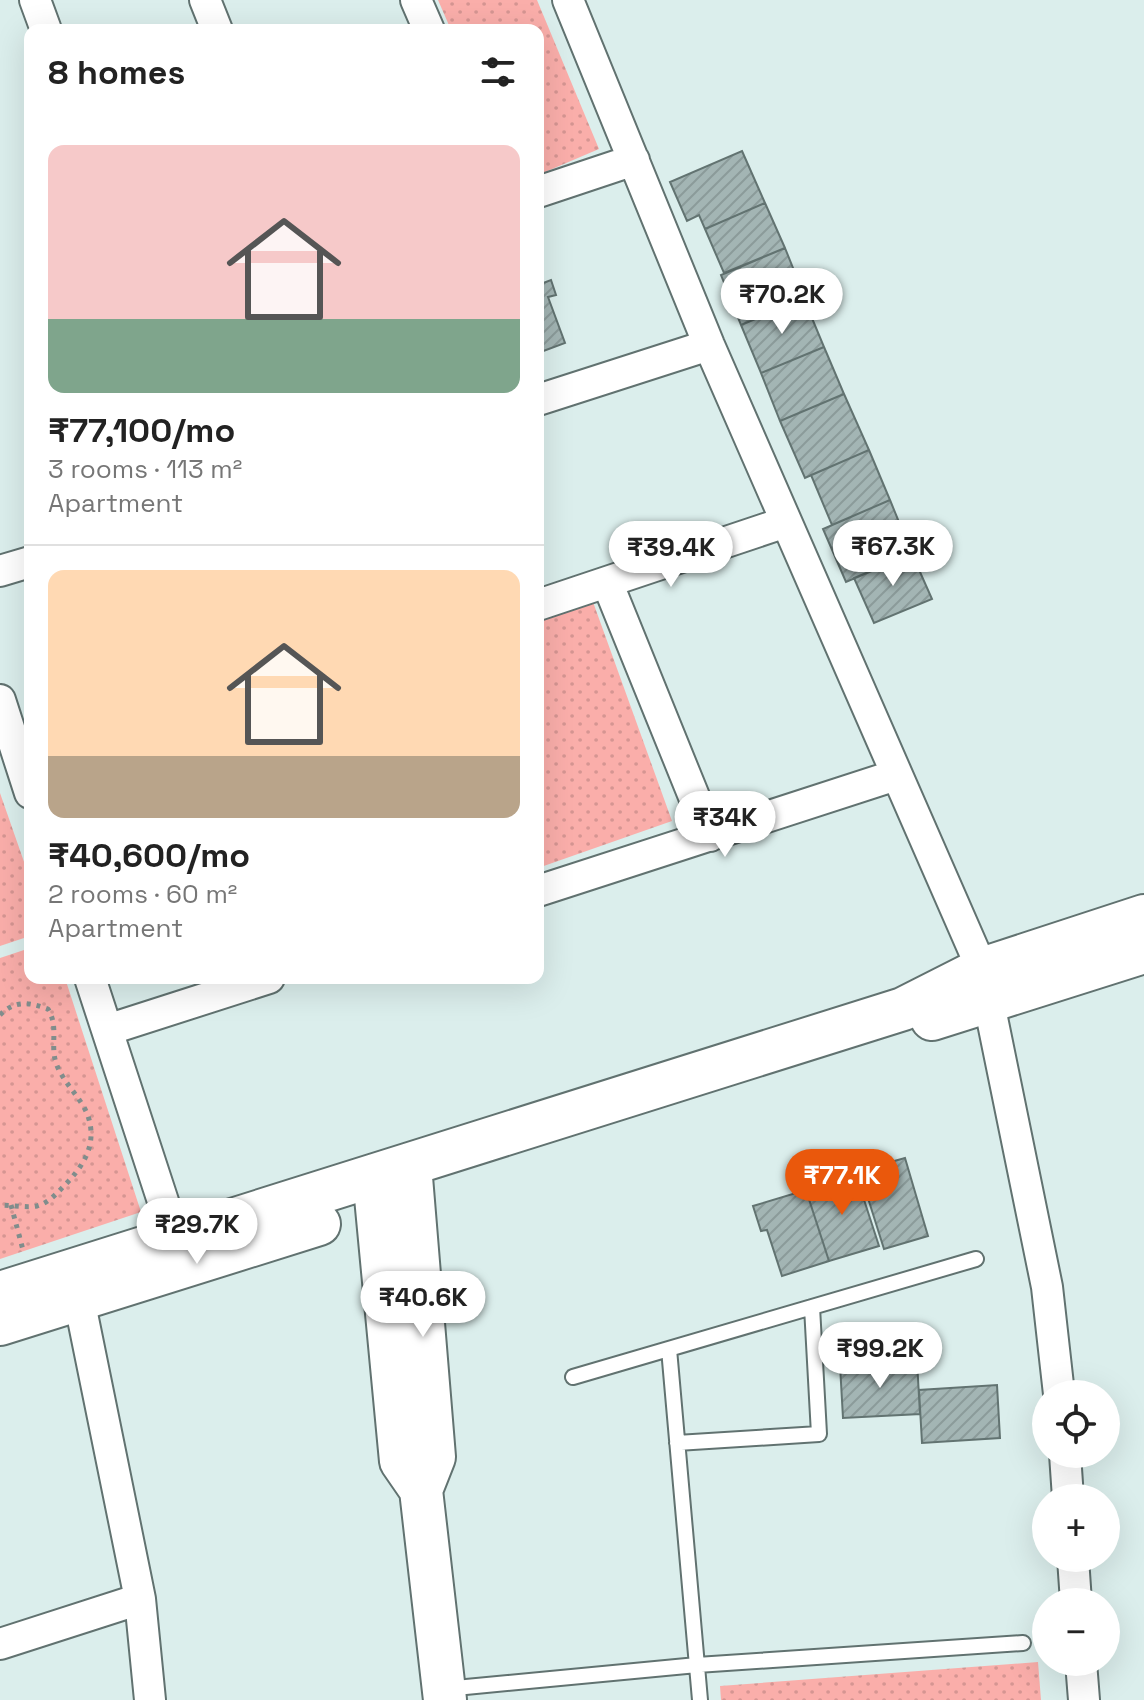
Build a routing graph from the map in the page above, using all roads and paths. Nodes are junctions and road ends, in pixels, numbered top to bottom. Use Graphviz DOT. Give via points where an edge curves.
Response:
graph roads {
  1 [pos="35,0"];
  2 [pos="205,0"];
  3 [pos="416,0"];
  4 [pos="568,0"];
  5 [pos="44,24"];
  6 [pos="215,24"];
  7 [pos="426,24"];
  8 [pos="634,160"];
  9 [pos="544,190"];
  10 [pos="709,345"];
  11 [pos="544,398"];
  12 [pos="786,522"];
  13 [pos="24,564"];
  14 [pos="0,571"];
  15 [pos="607,582"];
  16 [pos="544,603"];
  17 [pos="0,700"];
  18 [pos="24,774"];
  19 [pos="896,775"];
  20 [pos="710,836"];
  21 [pos="544,889"];
  22 [pos="1144,916"];
  23 [pos="1144,952"];
  24 [pos="92,984"];
  25 [pos="250,984"];
  26 [pos="985,984"];
  27 [pos="0,1015"];
  28 [pos="107,1030"];
  29 [pos="394,1185"];
  30 [pos="0,1205"];
  31 [pos="11,1205"];
  32 [pos="175,1238"];
  33 [pos="23,1251"];
  34 [pos="976,1259"];
  35 [pos="0,1293"];
  36 [pos="79,1299"];
  37 [pos="812,1307"];
  38 [pos="0,1324"];
  39 [pos="669,1349"];
  40 [pos="573,1377"];
  41 [pos="1057,1380"];
  42 [pos="677,1443"];
  43 [pos="140,1599"];
  44 [pos="1023,1643"];
  45 [pos="0,1644"];
  46 [pos="697,1665"];
  47 [pos="1082,1676"];
  48 [pos="445,1694"];
  49 [pos="150,1700"];
  50 [pos="700,1700"];
  51 [pos="1084,1700"];
  1 -- 5 [label="street"];
  2 -- 6 [label="street"];
  3 -- 7 [label="street"];
  4 -- 8 [label="street"];
  8 -- 9 [label="street"];
  8 -- 10 [label="street"];
  10 -- 11 [label="street"];
  10 -- 12 [label="street"];
  12 -- 15 [label="street"];
  12 -- 19 [label="street"];
  13 -- 14 [label="street"];
  15 -- 16 [label="street"];
  15 -- 20 [label="street"];
  17 -- 18 [label="street"];
  19 -- 20 [label="street"];
  19 -- 26 [label="street"];
  20 -- 21 [label="street"];
  22 -- 26 [label="main road"];
  23 -- 26 [label="main road"];
  24 -- 28 [label="street"];
  25 -- 28 [label="street"];
  26 -- 29 [label="main road" via="561,1146"];
  26 -- 41 [label="street" via="1047,1287"];
  27 -- 31 [label="path" via="22,1002 48,1009 56,1027 55,1060 90,1127 86,1159 58,1193 36,1206"];
  28 -- 32 [label="street"];
  29 -- 32 [label="main road"];
  29 -- 36 [label="main road"];
  29 -- 48 [label="main road" via="434,1457 421,1490"];
  30 -- 31 [label="path"];
  31 -- 33 [label="path"];
  32 -- 35 [label="main road"];
  34 -- 37 [label="lane"];
  36 -- 38 [label="main road"];
  36 -- 43 [label="street"];
  37 -- 39 [label="lane"];
  37 -- 42 [label="lane" via="819,1434"];
  39 -- 40 [label="lane"];
  39 -- 42 [label="lane"];
  42 -- 46 [label="lane"];
  43 -- 45 [label="street"];
  43 -- 49 [label="street"];
  44 -- 46 [label="lane"];
  46 -- 48 [label="lane"];
  46 -- 50 [label="lane"];
  47 -- 51 [label="street"];
}
